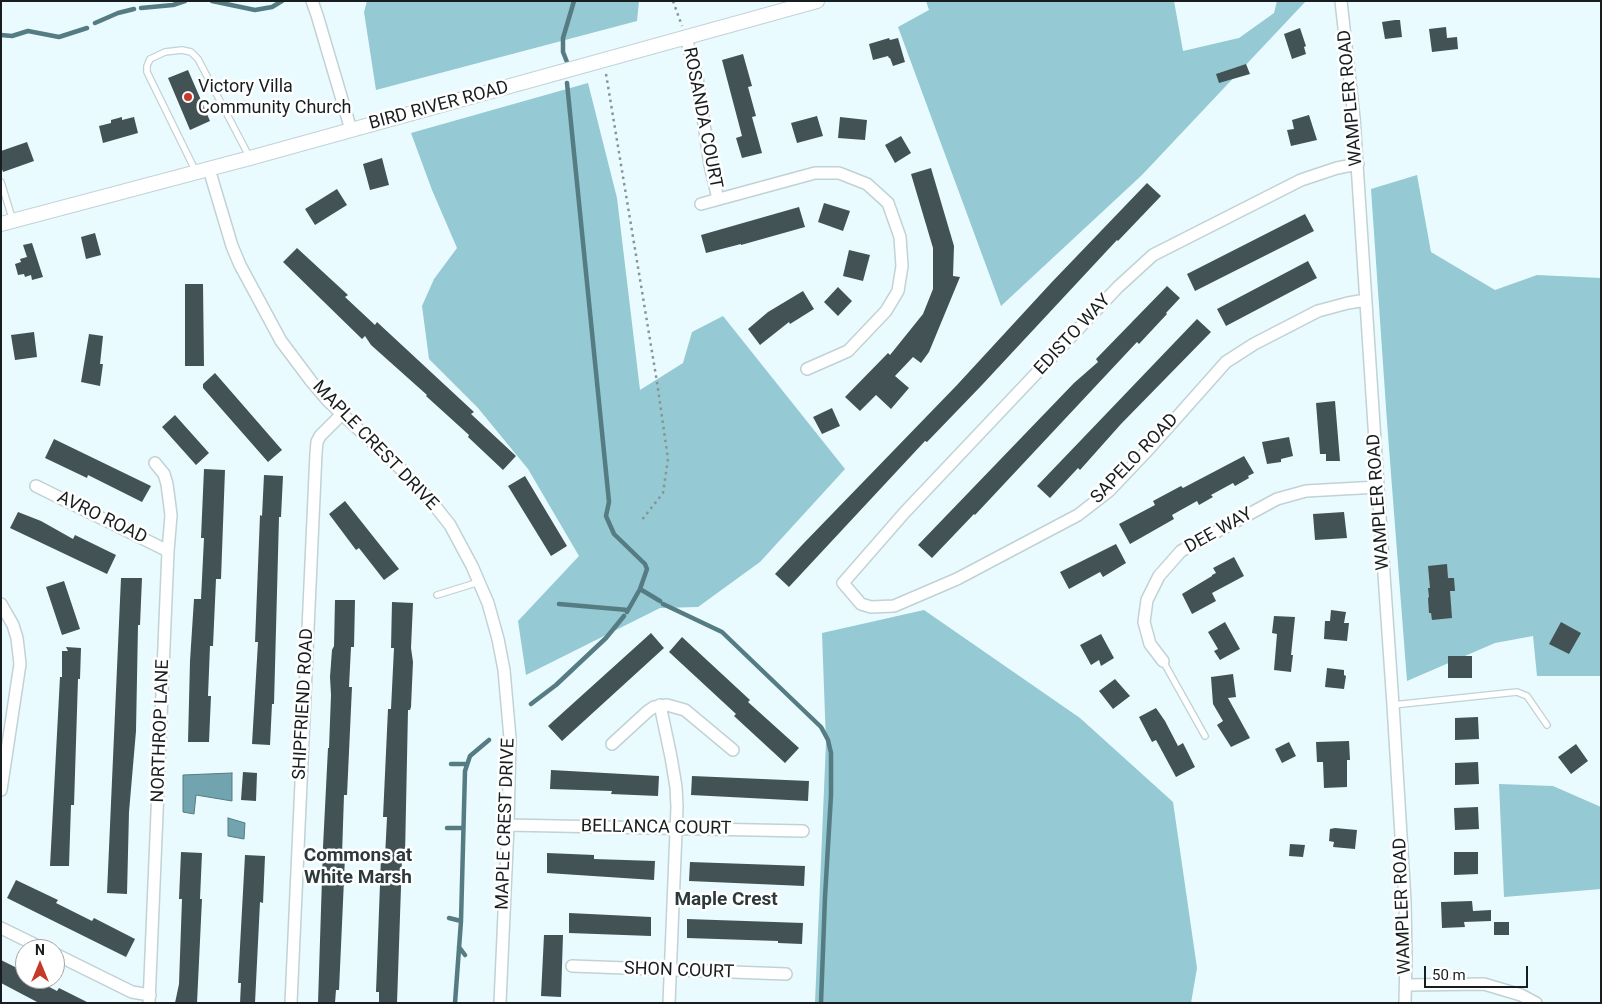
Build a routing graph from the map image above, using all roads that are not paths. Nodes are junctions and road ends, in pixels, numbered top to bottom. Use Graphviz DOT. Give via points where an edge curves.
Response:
graph roads {
  1 [pos="312,1"];
  2 [pos="817,1"];
  3 [pos="1341,1"];
  4 [pos="686,38"];
  5 [pos="350,130"];
  6 [pos="250,158"];
  7 [pos="1358,164"];
  8 [pos="203,170"];
  9 [pos="1,182"];
  10 [pos="718,200"];
  11 [pos="701,204"];
  12 [pos="7,222"];
  13 [pos="1366,300"];
  14 [pos="807,369"];
  15 [pos="342,414"];
  16 [pos="155,463"];
  17 [pos="36,486"];
  18 [pos="1378,486"];
  19 [pos="168,551"];
  20 [pos="479,582"];
  21 [pos="843,583"];
  22 [pos="437,595"];
  23 [pos="1,604"];
  24 [pos="1163,661"];
  25 [pos="660,705"];
  26 [pos="1393,705"];
  27 [pos="1547,725"];
  28 [pos="1205,736"];
  29 [pos="612,744"];
  30 [pos="733,750"];
  31 [pos="1,790"];
  32 [pos="508,825"];
  33 [pos="677,829"];
  34 [pos="803,831"];
  35 [pos="1,928"];
  36 [pos="24,939"];
  37 [pos="65,959"];
  38 [pos="572,966"];
  39 [pos="670,971"];
  40 [pos="786,974"];
  41 [pos="1406,985"];
  42 [pos="150,999"];
  43 [pos="291,1003"];
  44 [pos="500,1003"];
  45 [pos="669,1003"];
  46 [pos="1405,1003"];
  47 [pos="1536,1003"];
  1 -- 5 [label="street"];
  2 -- 4 [label="street, BIRD RIVER ROAD"];
  3 -- 7 [label="street, WAMPLER ROAD"];
  4 -- 5 [label="street, BIRD RIVER ROAD"];
  4 -- 10 [label="street, ROSANDA COURT" via="697,77"];
  5 -- 6 [label="street, BIRD RIVER ROAD"];
  6 -- 8 [label="street, BIRD RIVER ROAD"];
  6 -- 8 [label="lane" via="198,59 191,52 182,50 165,52 150,59 147,72"];
  7 -- 13 [label="street, WAMPLER ROAD"];
  7 -- 21 [label="street, EDISTO WAY" via="1301,180 1153,255 1118,287 905,512"];
  8 -- 12 [label="street, BIRD RIVER ROAD"];
  8 -- 15 [label="street, MAPLE CREST DRIVE" via="249,285 281,341 311,381"];
  9 -- 12 [label="lane"];
  10 -- 11 [label="street, ROSANDA COURT"];
  10 -- 14 [label="street, ROSANDA COURT" via="815,173 839,173 867,184 888,203 900,238 902,266 898,290 886,311 848,351"];
  13 -- 18 [label="street, WAMPLER ROAD"];
  13 -- 21 [label="street, SAPELO ROAD" via="1318,311 1231,358 1108,491 1078,515 957,579 894,606 871,608 861,604"];
  15 -- 20 [label="street, MAPLE CREST DRIVE" via="432,501 450,525"];
  15 -- 43 [label="street, SHIPFRIEND ROAD" via="320,436 316,453"];
  16 -- 19 [label="street, NORTHROP LANE" via="164,474 170,497"];
  17 -- 19 [label="street, AVRO ROAD"];
  18 -- 24 [label="street, DEE WAY" via="1306,491 1277,498 1181,551 1159,576 1147,600 1144,622 1150,644"];
  18 -- 26 [label="street, WAMPLER ROAD"];
  19 -- 42 [label="street, NORTHROP LANE"];
  20 -- 22 [label="lane"];
  20 -- 32 [label="street, MAPLE CREST DRIVE" via="488,603 504,670 510,738"];
  23 -- 31 [label="street" via="17,638 20,664"];
  24 -- 28 [label="lane"];
  25 -- 29 [label="street" via="648,710"];
  25 -- 30 [label="street" via="685,710"];
  25 -- 33 [label="street" via="676,787"];
  26 -- 27 [label="lane" via="1517,692 1527,696"];
  26 -- 41 [label="street, WAMPLER ROAD" via="1405,901"];
  32 -- 33 [label="street, BELLANCA COURT"];
  32 -- 44 [label="street, MAPLE CREST DRIVE"];
  33 -- 34 [label="street, BELLANCA COURT"];
  33 -- 39 [label="street"];
  35 -- 36 [label="street"];
  37 -- 42 [label="street"];
  38 -- 39 [label="street, SHON COURT"];
  39 -- 40 [label="street, SHON COURT"];
  39 -- 45 [label="street"];
  41 -- 46 [label="street, WAMPLER ROAD"];
  41 -- 47 [label="street" via="1484,984"];
}
